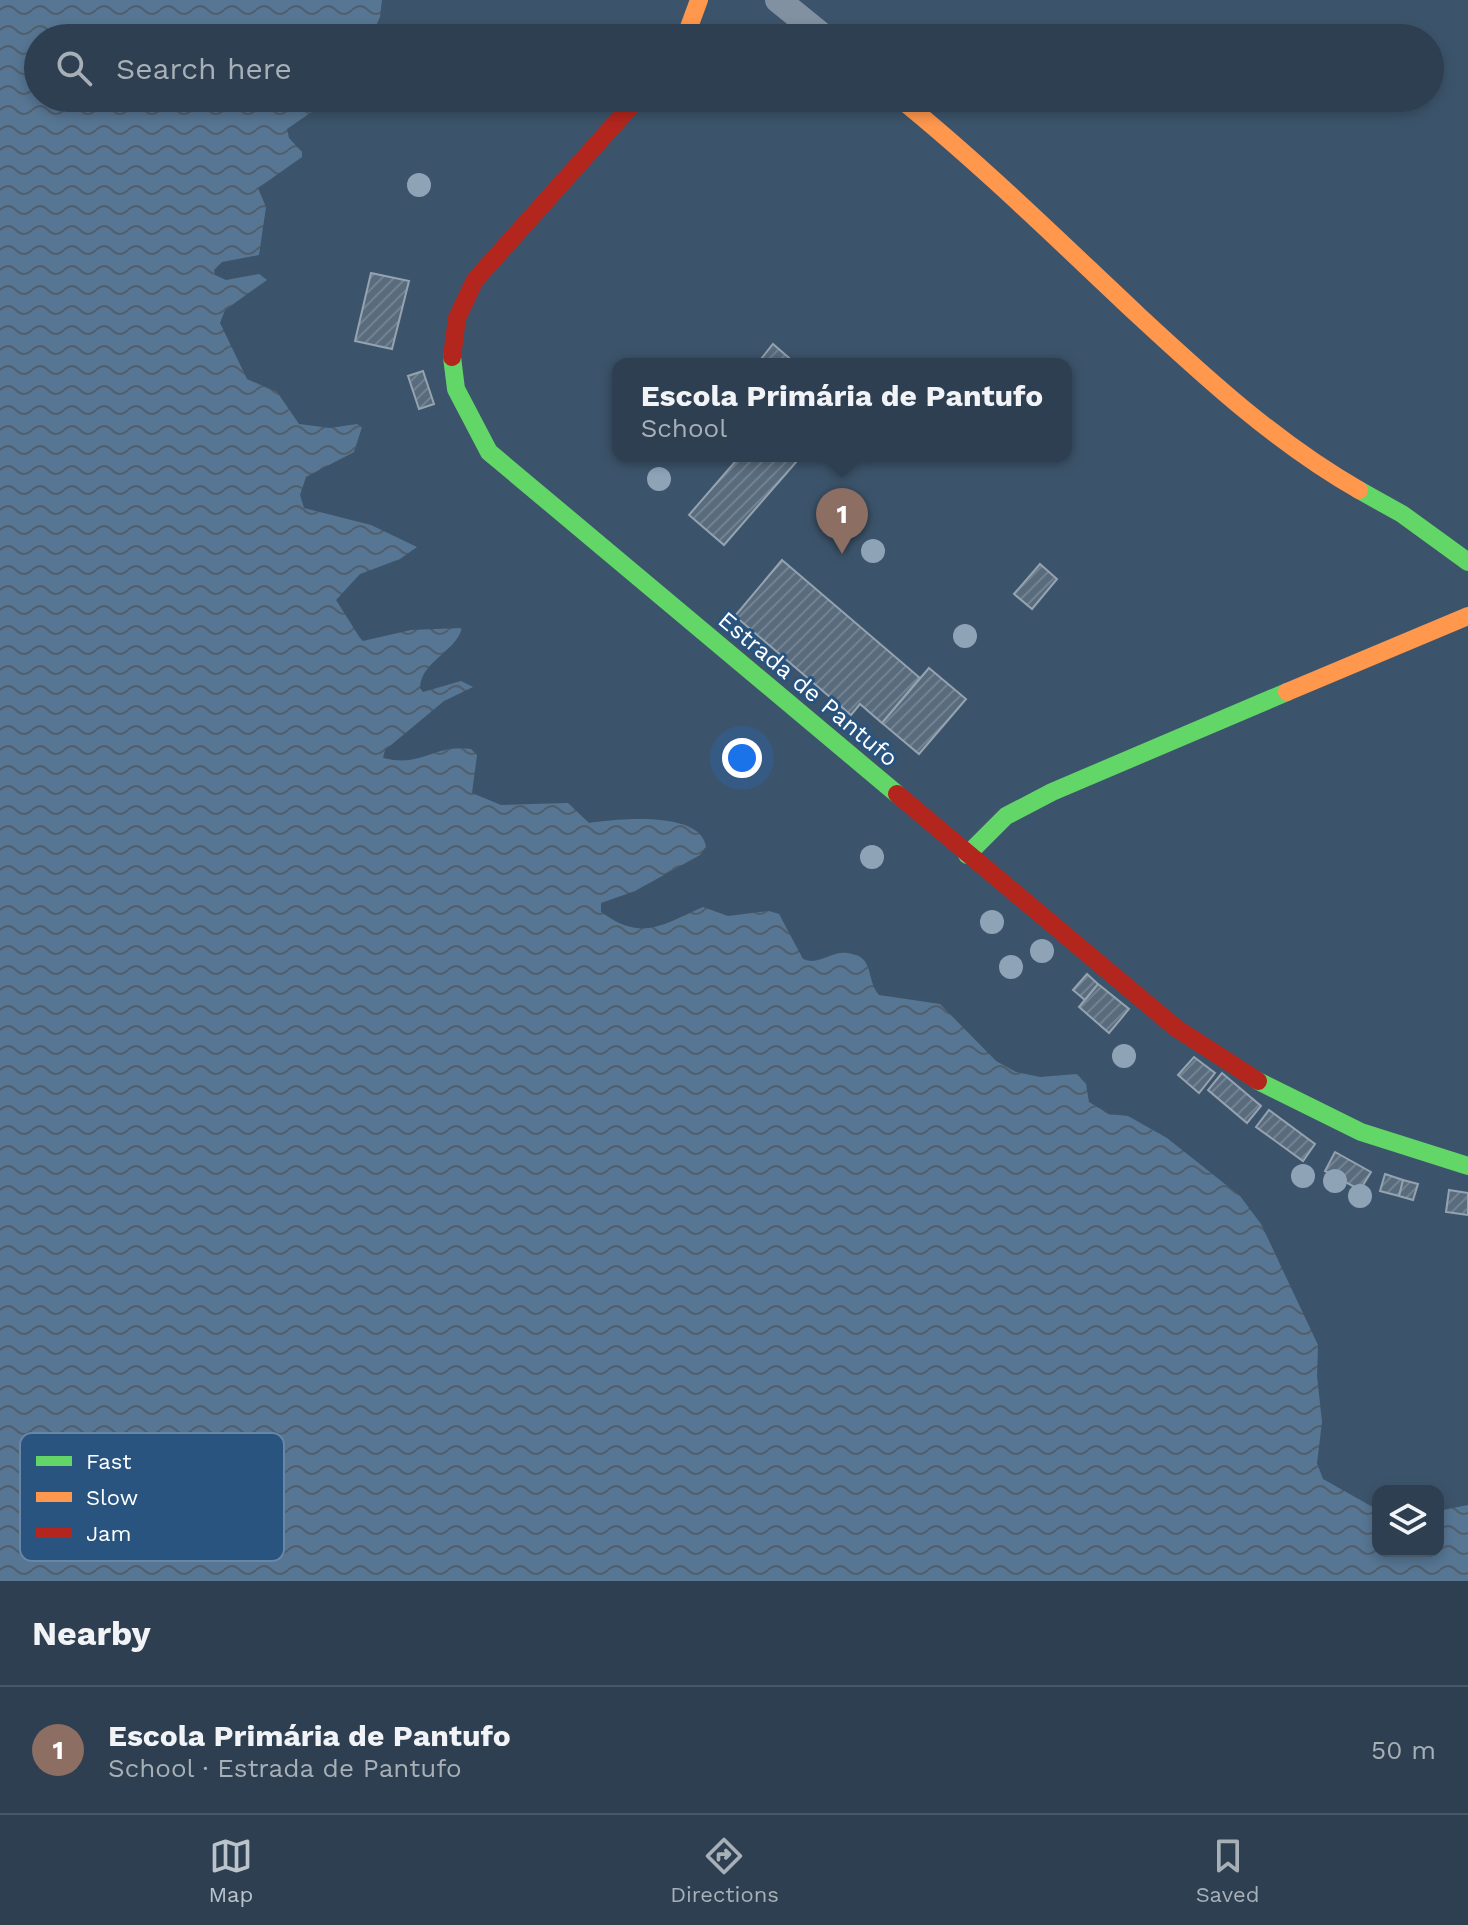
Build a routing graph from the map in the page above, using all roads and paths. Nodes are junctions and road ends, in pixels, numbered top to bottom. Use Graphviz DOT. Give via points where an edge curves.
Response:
graph roads {
  1 [pos="699,0"];
  2 [pos="778,0"];
  3 [pos="690,24"];
  4 [pos="808,24"];
  5 [pos="625,112"];
  6 [pos="916,112"];
  7 [pos="1468,562"];
  8 [pos="1468,616"];
  9 [pos="967,855"];
  10 [pos="1468,1166"];
  1 -- 3 [label="street"];
  2 -- 4 [label="street"];
  5 -- 9 [label="street, Estrada de Pantufo" via="475,280 457,318 452,354 456,389 470,421 489,452 529,488"];
  6 -- 7 [label="street" via="1213,385 1331,474 1402,514"];
  8 -- 9 [label="street" via="1052,792 1006,816"];
  9 -- 10 [label="street, Estrada de Pantufo" via="1176,1028 1267,1087 1361,1132"];
}
